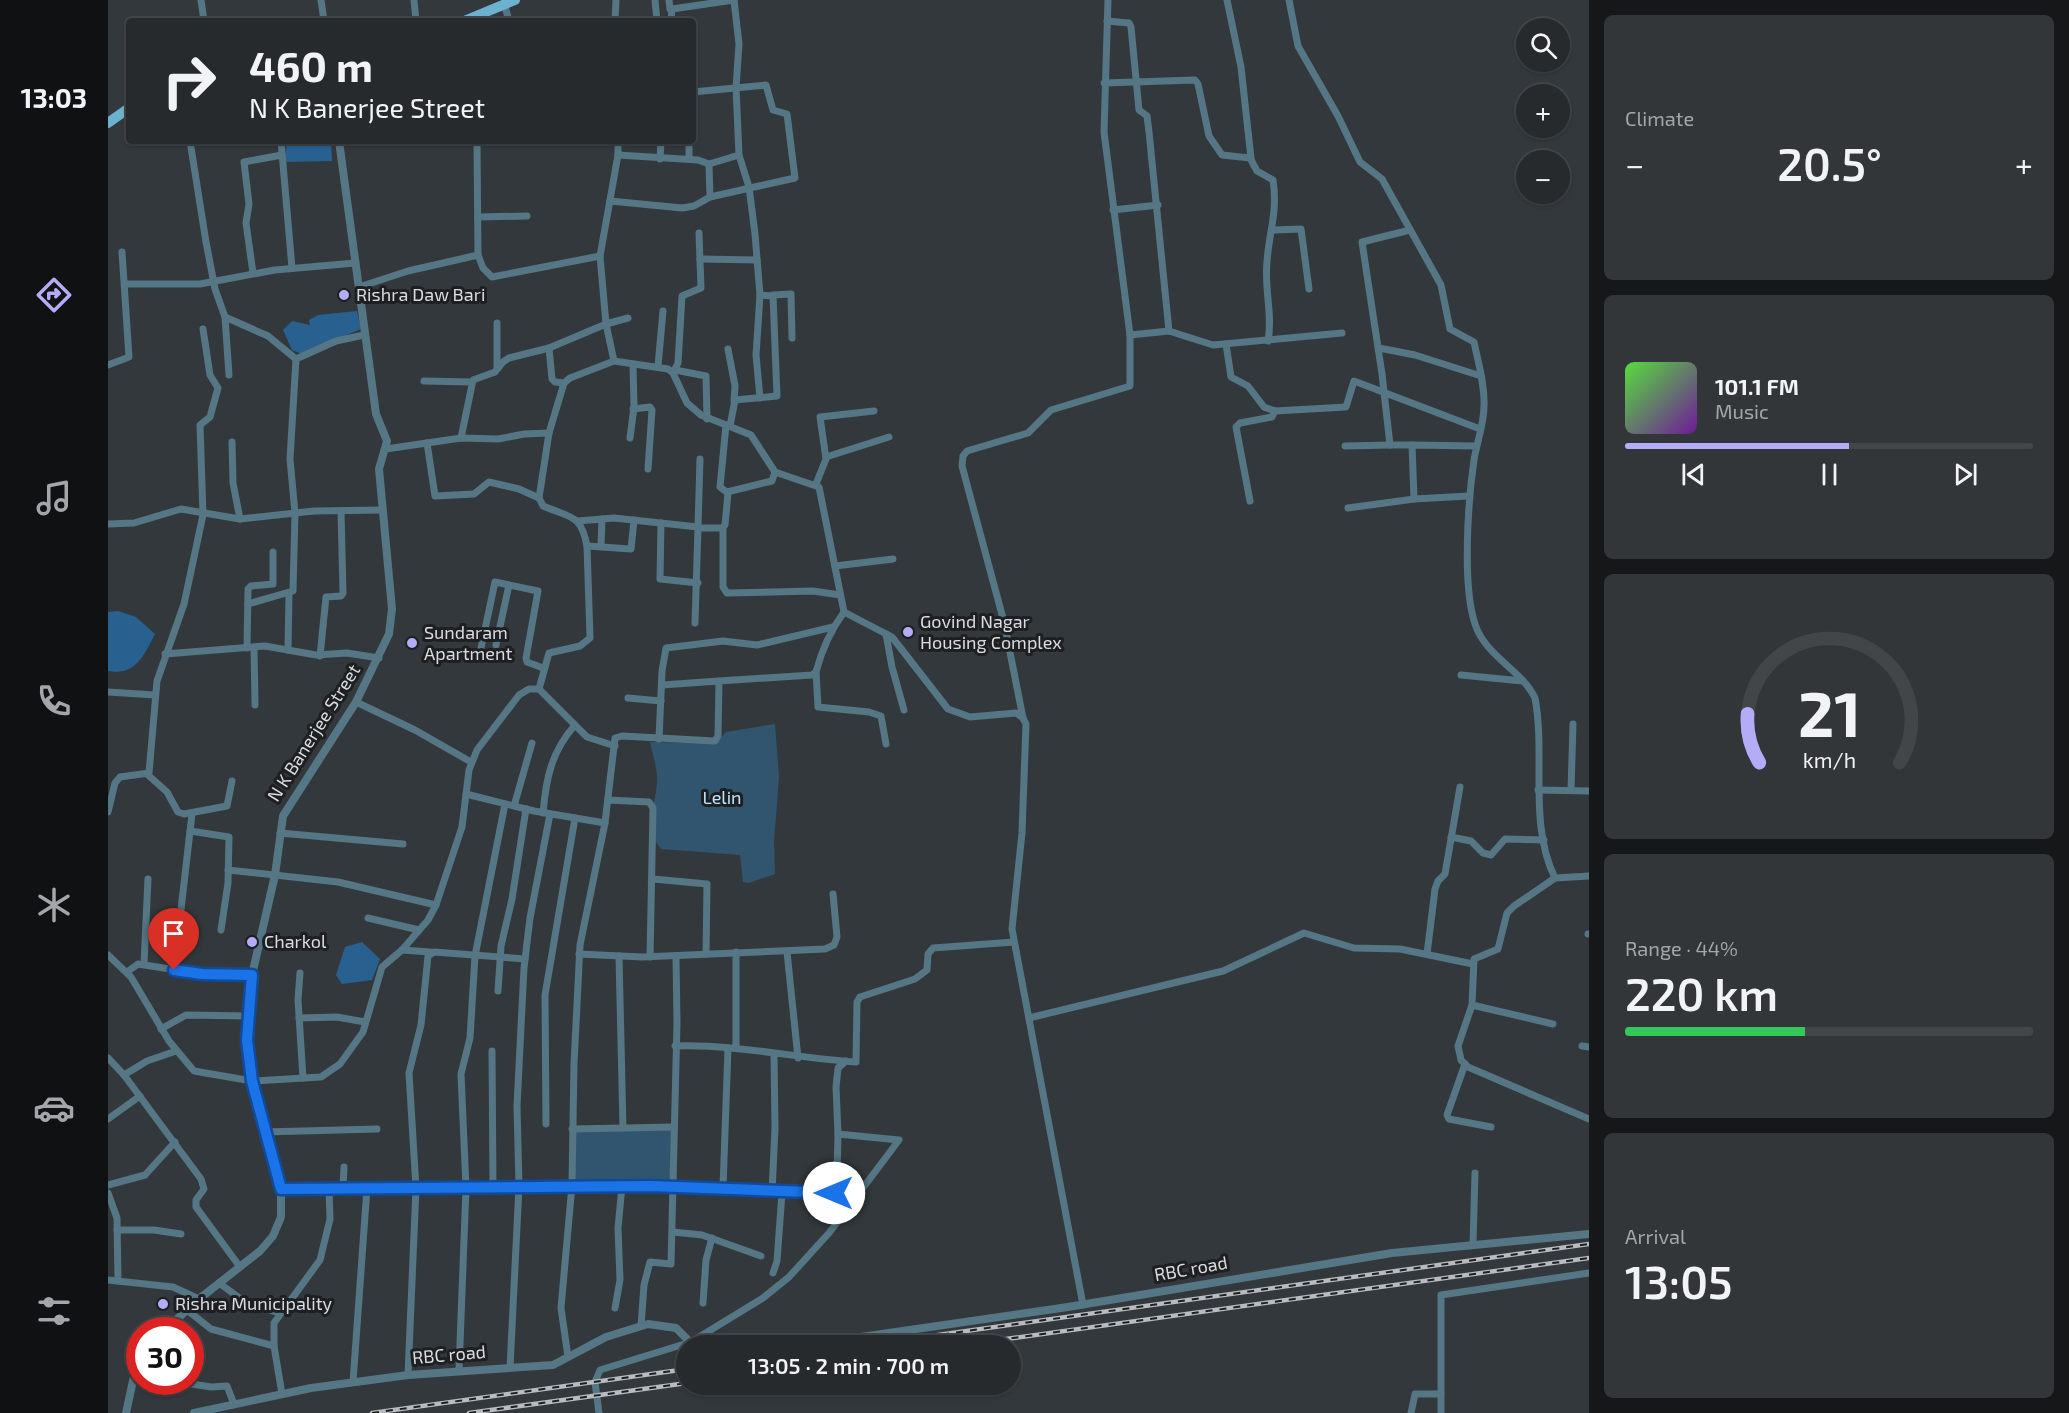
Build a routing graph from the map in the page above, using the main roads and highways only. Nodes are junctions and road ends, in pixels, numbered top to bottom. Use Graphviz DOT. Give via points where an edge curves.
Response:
graph roads {
  1 [pos="508,1"];
  2 [pos="471,18"];
  3 [pos="126,110"];
  4 [pos="108,123"];
  1 -- 2 [label="main road"];
  3 -- 4 [label="main road"];
}
